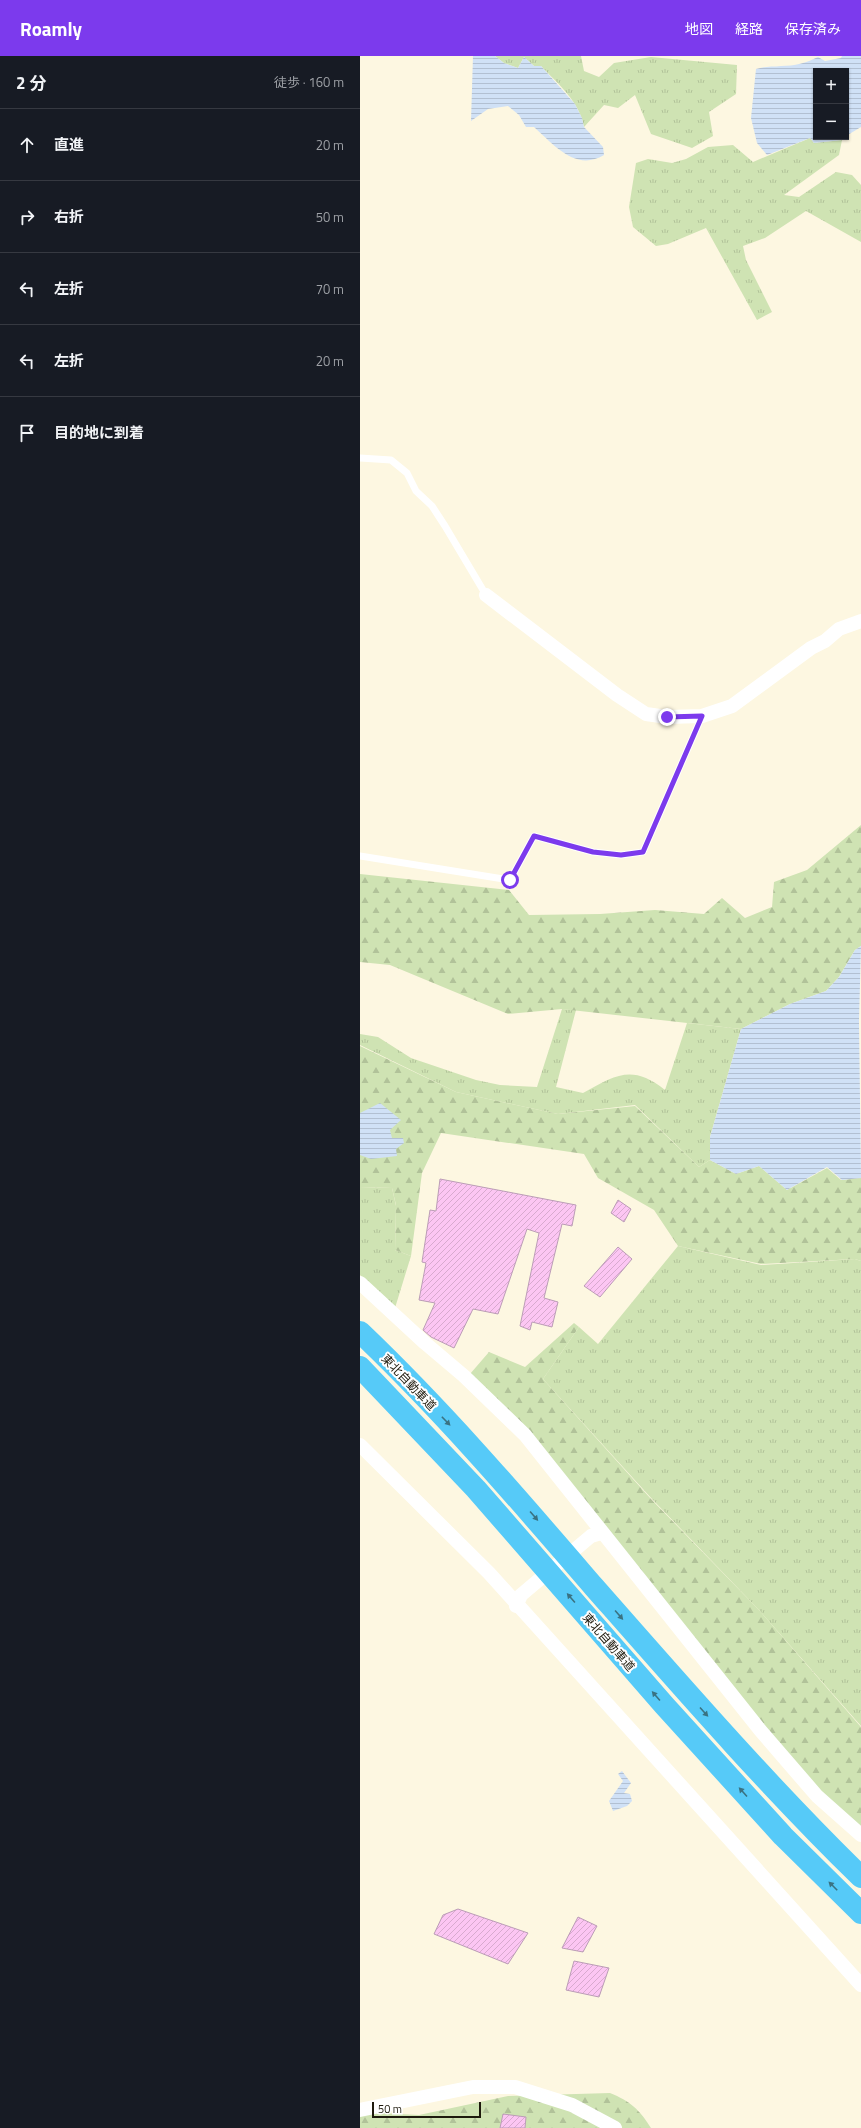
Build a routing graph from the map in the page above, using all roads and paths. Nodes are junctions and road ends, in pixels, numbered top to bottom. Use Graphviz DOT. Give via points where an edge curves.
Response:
graph roads {
  1 [pos="360,458"];
  2 [pos="486,595"];
  3 [pos="861,621"];
  4 [pos="702,716"];
  5 [pos="360,856"];
  6 [pos="360,1283"];
  7 [pos="360,1332"];
  8 [pos="360,1367"];
  9 [pos="360,1446"];
  10 [pos="596,1534"];
  11 [pos="519,1601"];
  12 [pos="861,1835"];
  13 [pos="861,1877"];
  14 [pos="861,1914"];
  15 [pos="861,1984"];
  16 [pos="360,2110"];
  17 [pos="615,2128"];
  1 -- 2 [label="lane" via="391,460 407,473 416,491 432,506 445,526"];
  2 -- 4 [label="street" via="617,695 646,714 667,717"];
  3 -- 4 [label="street" via="839,629 732,706"];
  4 -- 5 [label="lane" via="643,852 621,855 593,852 534,836 510,880"];
  6 -- 10 [label="street" via="424,1343 464,1376 525,1435 582,1505"];
  7 -- 13 [label="highway, 東北自動車道, one-way" via="495,1471 683,1689 801,1819"];
  14 -- 8 [label="highway, 東北自動車道, one-way" via="783,1836 664,1705 476,1489"];
  9 -- 11 [label="street"];
  10 -- 11 [label="street"];
  10 -- 12 [label="street" via="817,1796"];
  11 -- 15 [label="street"];
  16 -- 17 [label="street" via="472,2087 514,2087 572,2105"];
}
